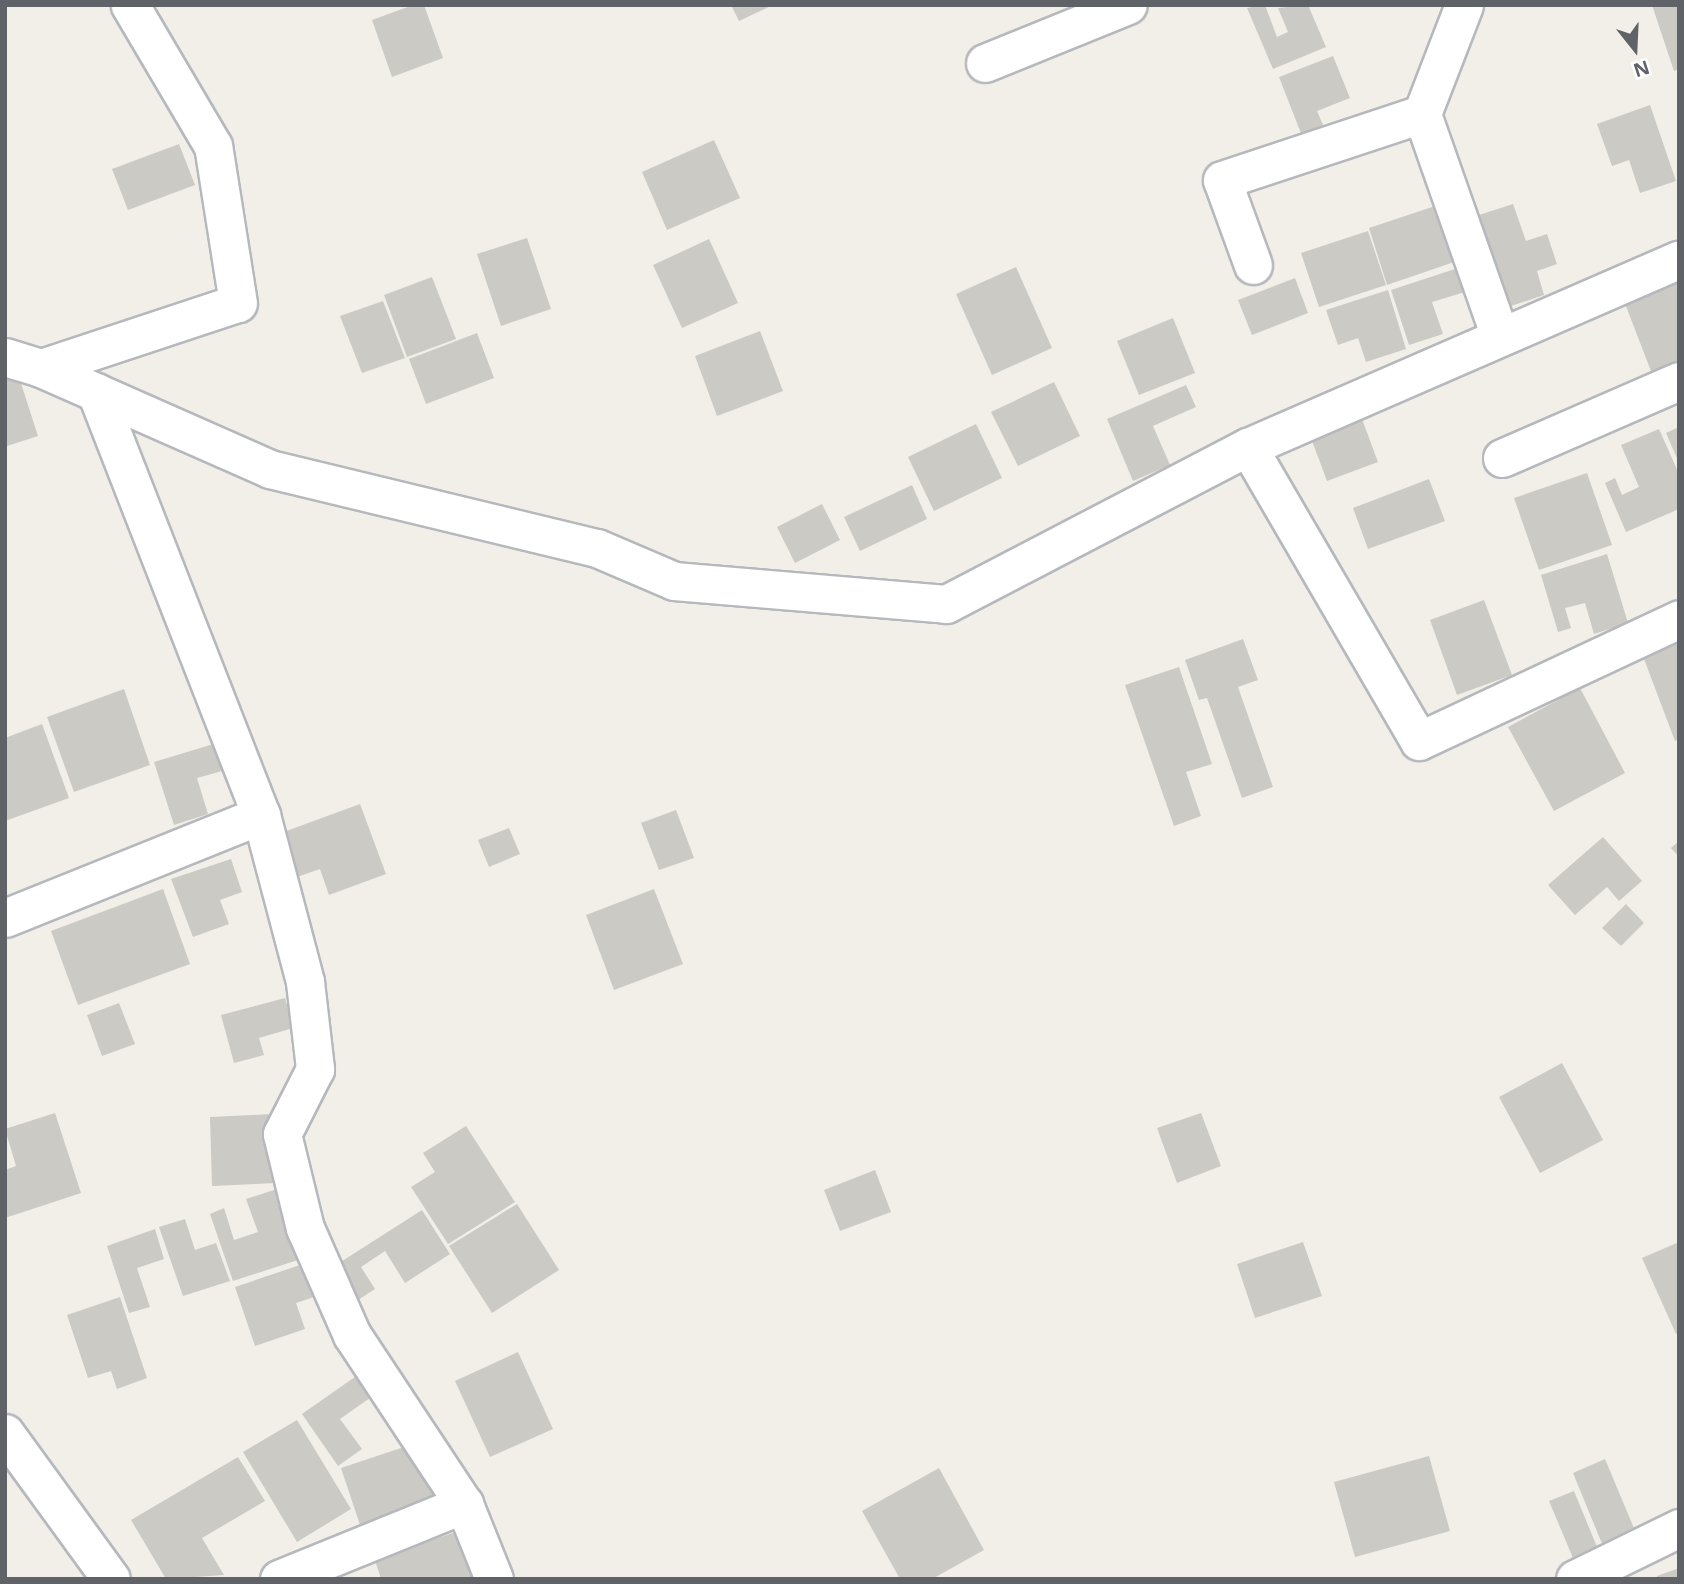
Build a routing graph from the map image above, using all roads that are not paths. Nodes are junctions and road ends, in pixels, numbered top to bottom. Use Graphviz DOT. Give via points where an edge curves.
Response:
graph roads {
  1 [pos="130,5"];
  2 [pos="1128,5"];
  3 [pos="1465,5"];
  4 [pos="985,63"];
  5 [pos="1422,114"];
  6 [pos="1679,260"];
  7 [pos="1253,265"];
  8 [pos="1499,334"];
  9 [pos="5,357"];
  10 [pos="41,368"];
  11 [pos="1679,381"];
  12 [pos="96,392"];
  13 [pos="1248,447"];
  14 [pos="1502,458"];
  15 [pos="1679,619"];
  16 [pos="261,815"];
  17 [pos="5,918"];
  18 [pos="5,1433"];
  19 [pos="464,1504"];
  20 [pos="1679,1528"];
  21 [pos="111,1579"];
  22 [pos="279,1579"];
  23 [pos="494,1579"];
  24 [pos="1575,1579"];
  1 -- 10 [label="street" via="213,146 238,303"];
  2 -- 4 [label="street"];
  3 -- 5 [label="street"];
  5 -- 7 [label="street" via="1222,180"];
  5 -- 8 [label="street"];
  6 -- 8 [label="street"];
  8 -- 13 [label="street"];
  9 -- 10 [label="street"];
  10 -- 12 [label="street"];
  11 -- 14 [label="street"];
  12 -- 13 [label="street" via="270,469 597,548 674,582 946,604"];
  12 -- 16 [label="street"];
  13 -- 15 [label="street" via="1419,741"];
  16 -- 17 [label="street"];
  16 -- 19 [label="street" via="305,982 315,1069 282,1134 305,1228 352,1335"];
  18 -- 21 [label="street"];
  19 -- 22 [label="street"];
  19 -- 23 [label="street"];
  20 -- 24 [label="street"];
}
